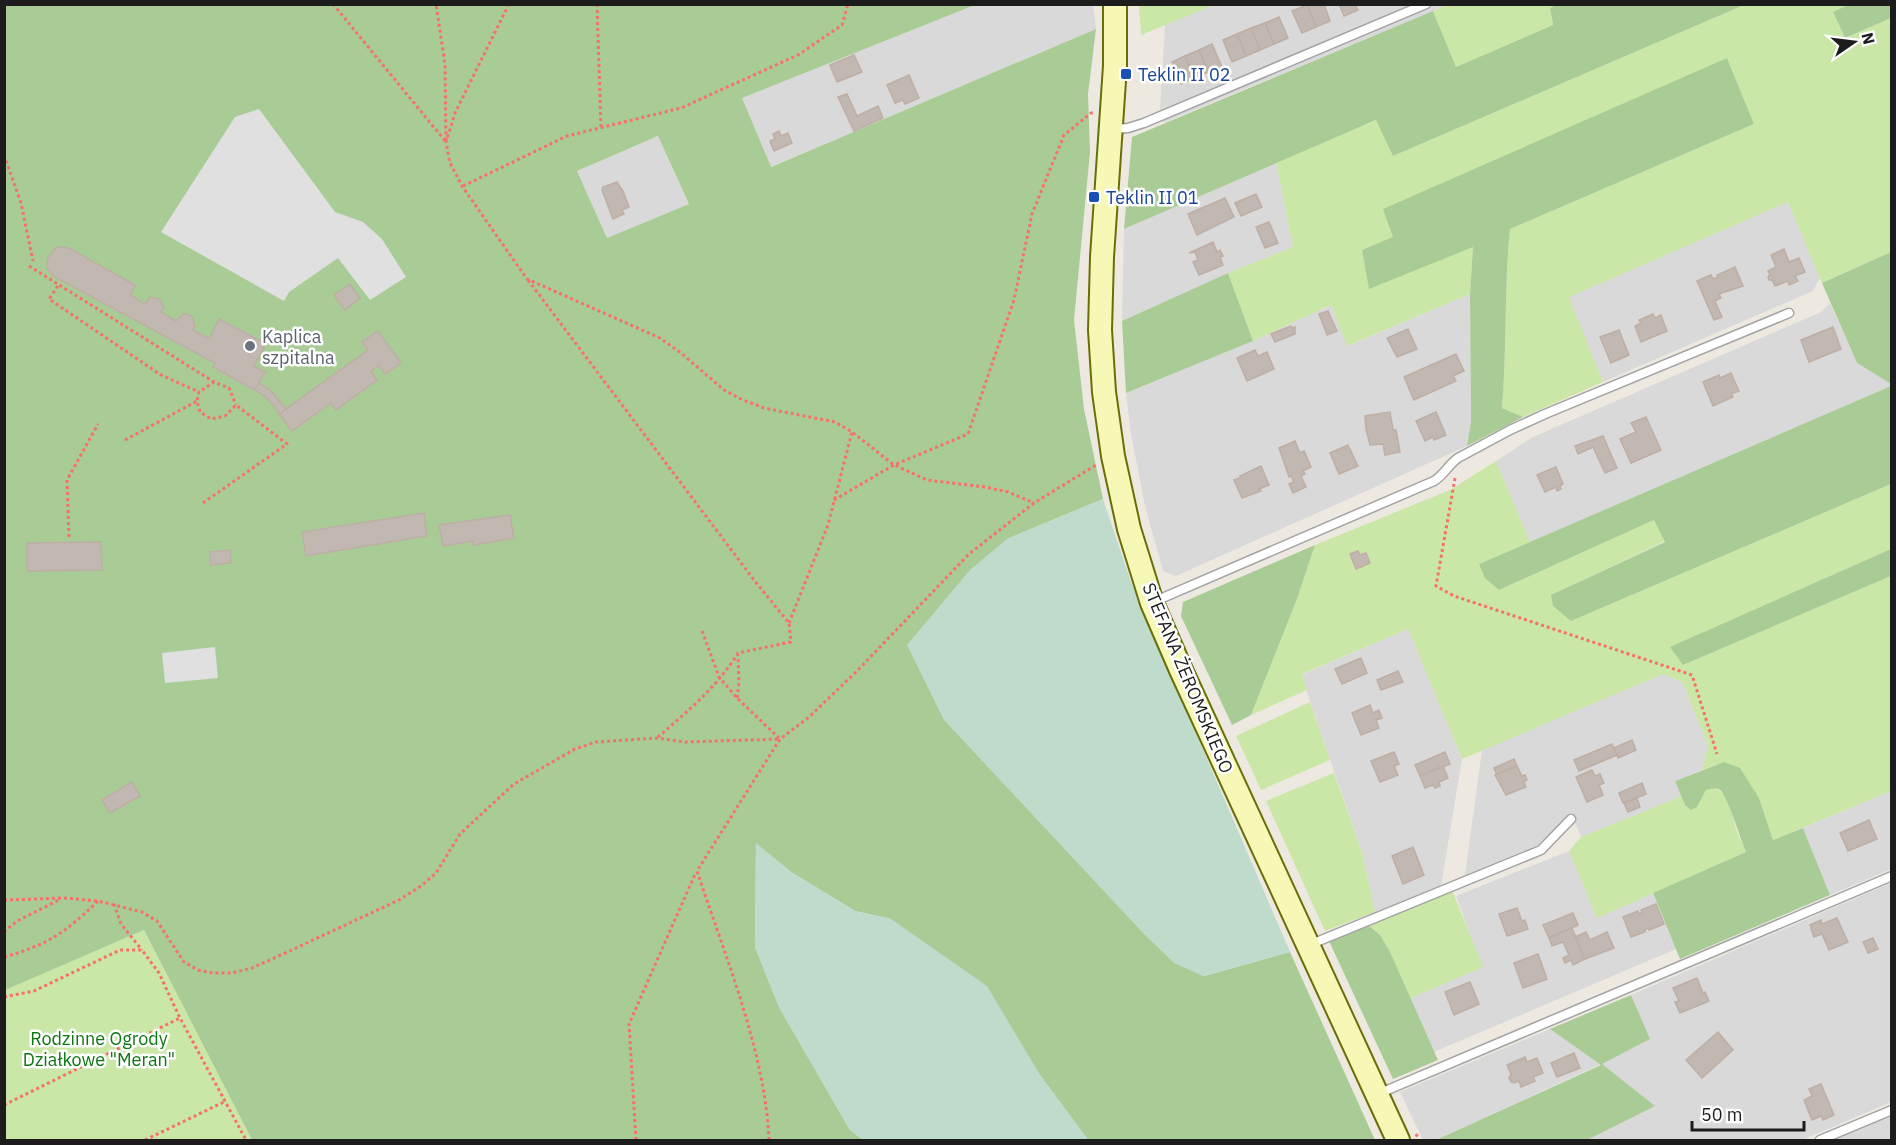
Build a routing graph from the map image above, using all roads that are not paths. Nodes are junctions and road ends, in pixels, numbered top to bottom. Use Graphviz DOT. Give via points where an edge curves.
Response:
graph roads {
  1 [pos="1115,4"];
  2 [pos="1426,4"];
  3 [pos="1112,121"];
  4 [pos="1789,313"];
  5 [pos="1152,603"];
  6 [pos="1571,819"];
  7 [pos="1892,876"];
  8 [pos="1308,945"];
  9 [pos="1376,1096"];
  10 [pos="1892,1110"];
  11 [pos="1398,1140"];
  12 [pos="1821,1140"];
  1 -- 3 [label="main road, STEFANA ŻEROMSKIEGO"];
  2 -- 3 [label="lane" via="1144,123 1128,128"];
  3 -- 5 [label="main road, STEFANA ŻEROMSKIEGO" via="1102,257 1100,330 1104,392 1129,528"];
  4 -- 5 [label="lane" via="1545,414 1458,458 1434,481"];
  5 -- 8 [label="main road, STEFANA ŻEROMSKIEGO"];
  6 -- 8 [label="lane" via="1541,850"];
  7 -- 9 [label="lane"];
  8 -- 9 [label="main road, STEFANA ŻEROMSKIEGO"];
  9 -- 11 [label="main road, STEFANA ŻEROMSKIEGO"];
  10 -- 12 [label="lane"];
}
